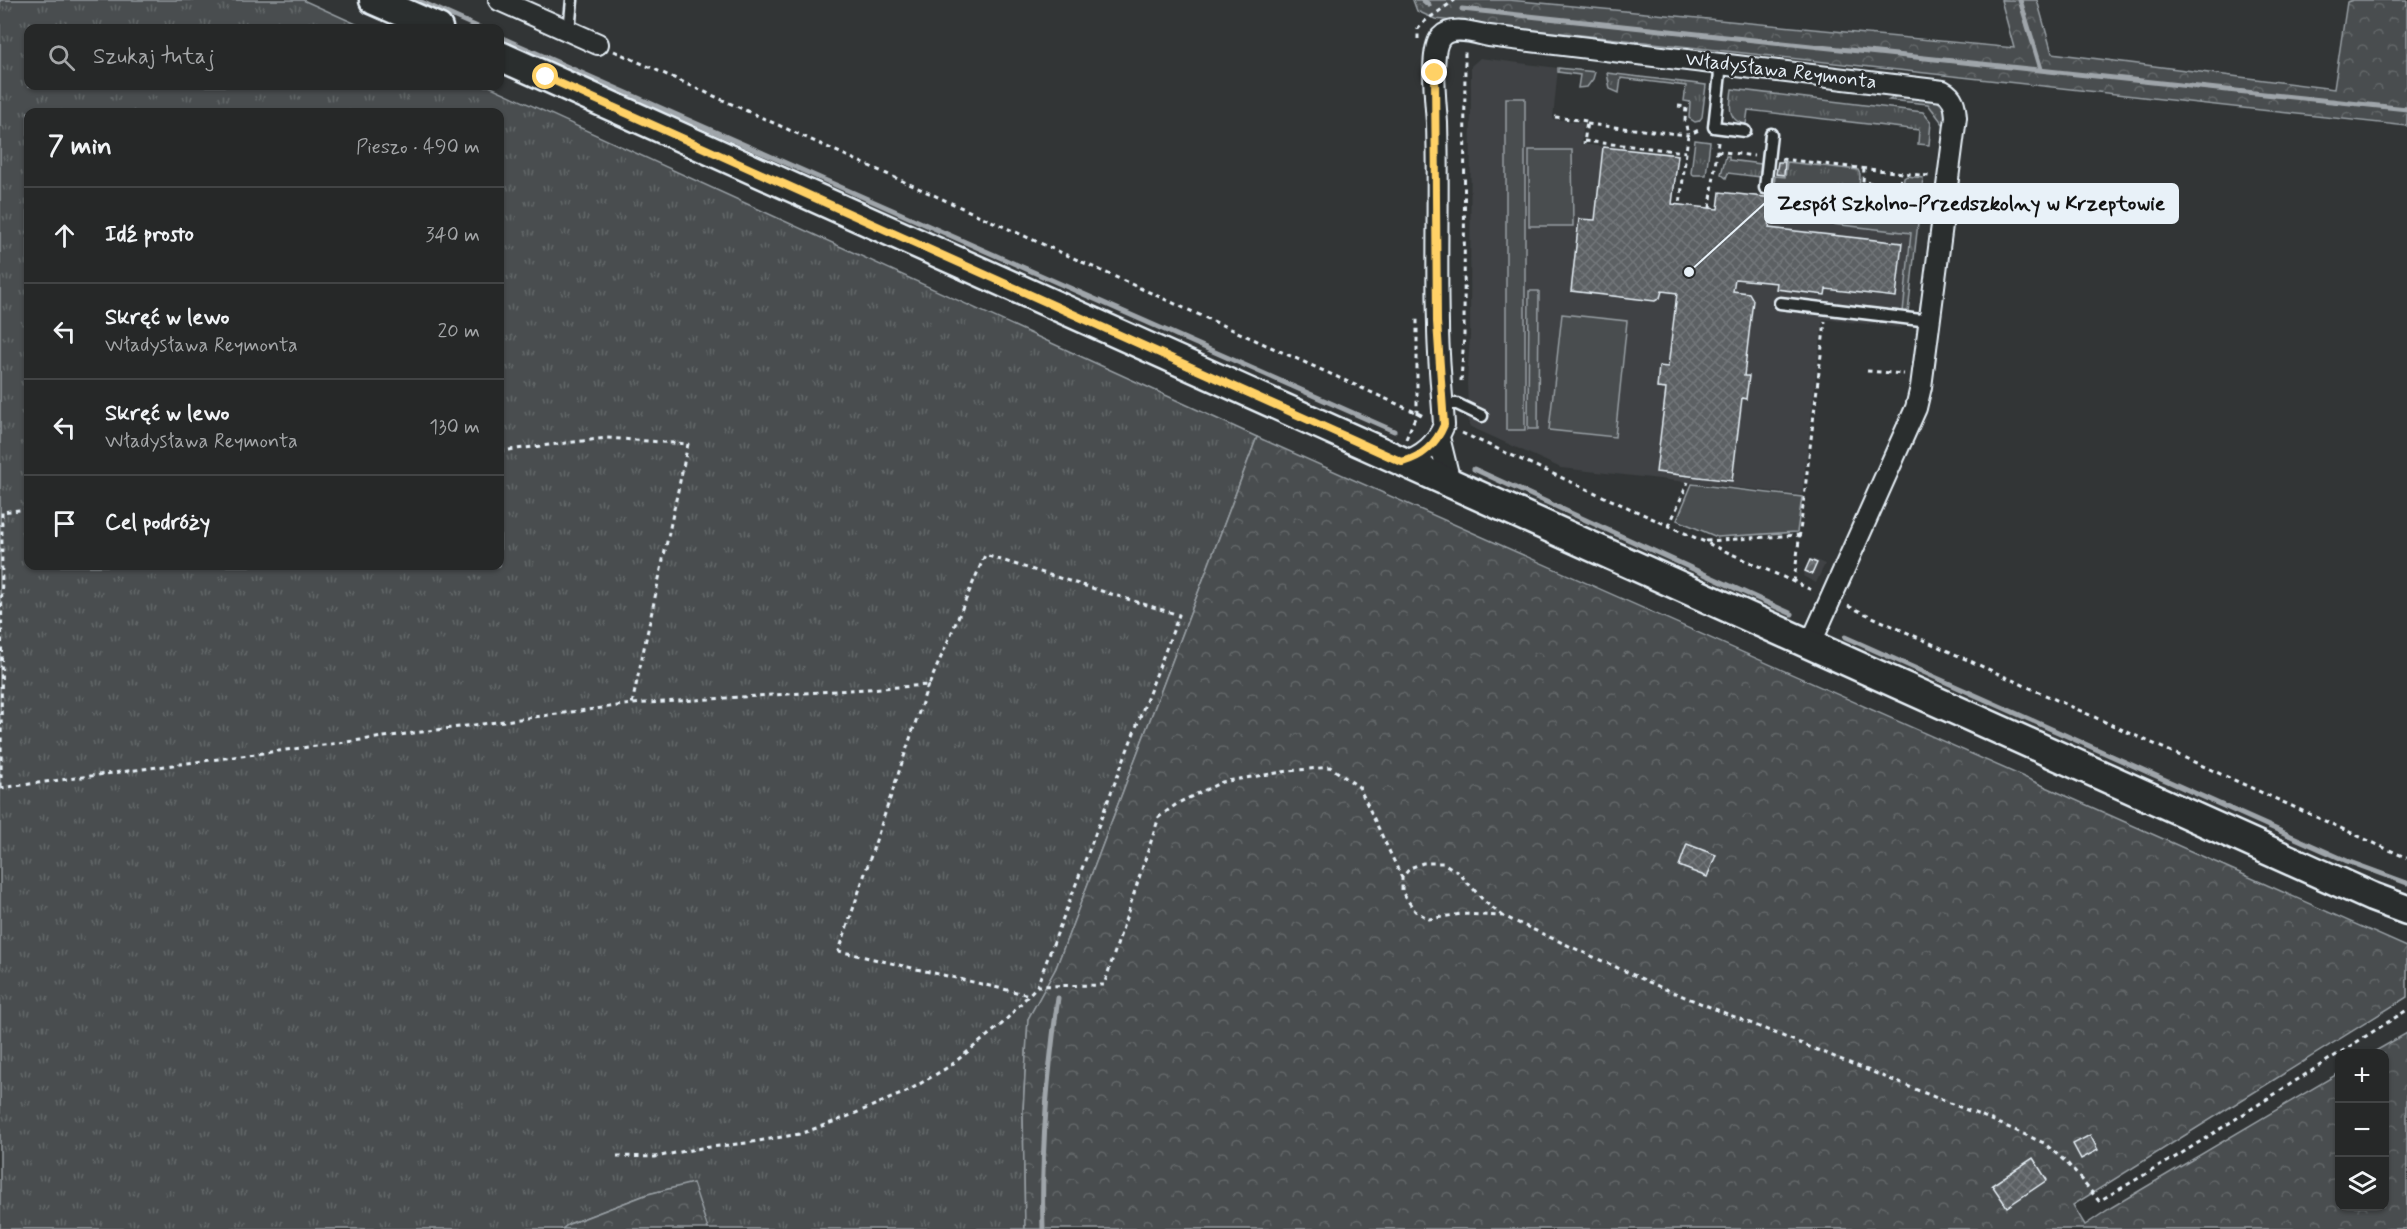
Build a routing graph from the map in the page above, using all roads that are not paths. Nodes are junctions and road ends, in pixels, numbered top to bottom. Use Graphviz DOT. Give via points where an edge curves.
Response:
graph roads {
  1 [pos="374,0"];
  2 [pos="499,0"];
  3 [pos="572,0"];
  4 [pos="429,24"];
  5 [pos="569,31"];
  6 [pos="598,44"];
  7 [pos="504,58"];
  8 [pos="1721,64"];
  9 [pos="1745,131"];
  10 [pos="1771,134"];
  11 [pos="1765,188"];
  12 [pos="1780,303"];
  13 [pos="1929,321"];
  14 [pos="1445,410"];
  15 [pos="1482,416"];
  16 [pos="1447,434"];
  17 [pos="1402,462"];
  18 [pos="1454,485"];
  19 [pos="1810,645"];
  20 [pos="2407,910"];
  1 -- 4 [label="street"];
  2 -- 5 [label="street"];
  3 -- 5 [label="lane"];
  5 -- 6 [label="street"];
  7 -- 17 [label="street"];
  8 -- 9 [label="lane" via="1717,128"];
  8 -- 13 [label="street, Władysława Reymonta" via="1931,88 1951,95 1956,117"];
  8 -- 14 [label="street, Władysława Reymonta" via="1469,31 1452,31 1440,38 1434,55 1437,322"];
  10 -- 11 [label="lane"];
  12 -- 13 [label="lane"];
  13 -- 19 [label="street, Władysława Reymonta" via="1916,408"];
  14 -- 15 [label="lane"];
  14 -- 16 [label="street, Władysława Reymonta"];
  16 -- 17 [label="street" via="1418,457"];
  16 -- 18 [label="street, Władysława Reymonta" via="1448,474"];
  17 -- 18 [label="street"];
  18 -- 19 [label="street"];
  19 -- 20 [label="street"];
}
